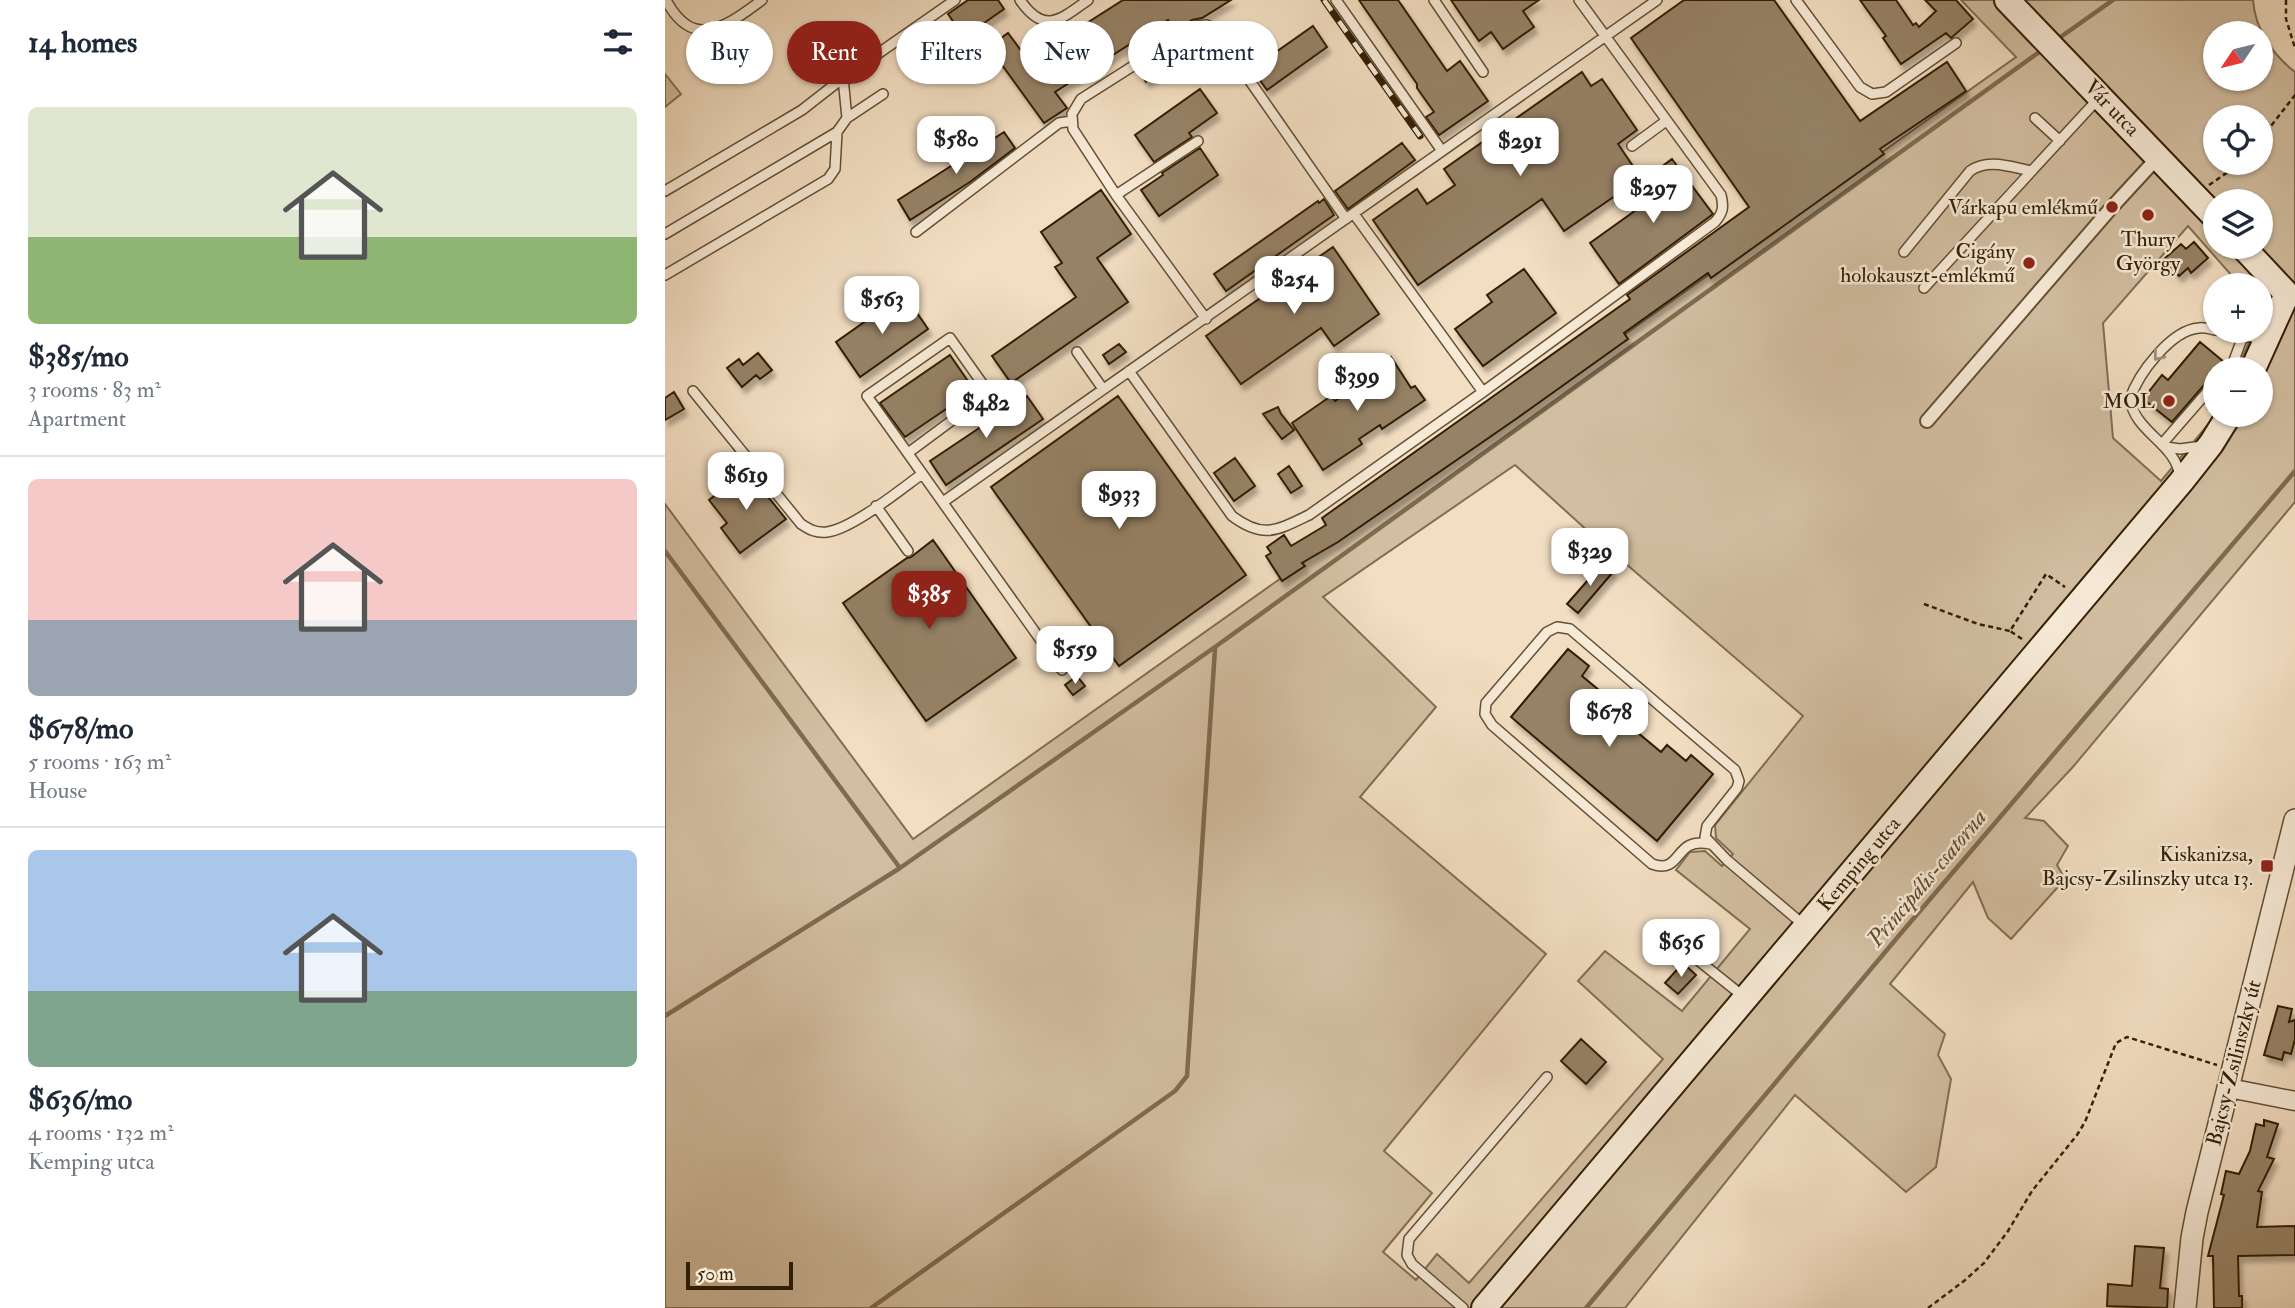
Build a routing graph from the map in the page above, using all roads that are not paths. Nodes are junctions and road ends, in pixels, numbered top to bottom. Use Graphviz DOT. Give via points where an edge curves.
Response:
graph roads {
  1 [pos="666,0"];
  2 [pos="762,0"];
  3 [pos="955,0"];
  4 [pos="1020,0"];
  5 [pos="1088,0"];
  6 [pos="1336,0"];
  7 [pos="1434,0"];
  8 [pos="1594,0"];
  9 [pos="1657,0"];
  10 [pos="1796,0"];
  11 [pos="2007,0"];
  12 [pos="1581,4"];
  13 [pos="1604,37"];
  14 [pos="1956,43"];
  15 [pos="882,51"];
  16 [pos="1483,72"];
  17 [pos="835,84"];
  18 [pos="844,84"];
  19 [pos="883,94"];
  20 [pos="2101,97"];
  21 [pos="847,118"];
  22 [pos="2035,118"];
  23 [pos="1072,121"];
  24 [pos="1666,121"];
  25 [pos="837,132"];
  26 [pos="1198,141"];
  27 [pos="2060,141"];
  28 [pos="1632,146"];
  29 [pos="1441,151"];
  30 [pos="2159,156"];
  31 [pos="2032,171"];
  32 [pos="665,191"];
  33 [pos="1116,195"];
  34 [pos="2203,204"];
  35 [pos="1350,216"];
  36 [pos="916,232"];
  37 [pos="665,234"];
  38 [pos="1904,252"];
  39 [pos="2254,259"];
  40 [pos="665,275"];
  41 [pos="1924,288"];
  42 [pos="2291,299"];
  43 [pos="1206,318"];
  44 [pos="2203,328"];
  45 [pos="2273,331"];
  46 [pos="1077,352"];
  47 [pos="1129,371"];
  48 [pos="1103,389"];
  49 [pos="693,391"];
  50 [pos="1483,392"];
  51 [pos="2203,398"];
  52 [pos="1927,421"];
  53 [pos="2222,427"];
  54 [pos="2211,444"];
  55 [pos="2164,445"];
  56 [pos="908,453"];
  57 [pos="922,474"];
  58 [pos="2181,482"];
  59 [pos="943,502"];
  60 [pos="876,506"];
  61 [pos="908,551"];
  62 [pos="1062,670"];
  63 [pos="2295,820"];
  64 [pos="1710,844"];
  65 [pos="1806,927"];
  66 [pos="1688,952"];
  67 [pos="1746,998"];
  68 [pos="1547,1077"];
  69 [pos="2231,1079"];
  70 [pos="2295,1101"];
  71 [pos="1463,1308"];
  72 [pos="1484,1308"];
  73 [pos="2186,1308"];
  1 -- 2 [label="lane" via="684,25 702,31 730,22"];
  3 -- 15 [label="lane"];
  4 -- 5 [label="lane" via="1031,15 1049,22"];
  6 -- 29 [label="lane"];
  7 -- 16 [label="lane"];
  8 -- 12 [label="lane"];
  9 -- 13 [label="lane"];
  10 -- 14 [label="lane" via="1860,87 1872,94 1886,92"];
  11 -- 20 [label="main road, Vár utca"];
  12 -- 13 [label="lane"];
  13 -- 24 [label="lane"];
  13 -- 29 [label="lane"];
  17 -- 32 [label="lane" via="802,110"];
  18 -- 21 [label="lane"];
  19 -- 21 [label="lane"];
  20 -- 27 [label="lane"];
  20 -- 30 [label="main road, Vár utca"];
  21 -- 25 [label="lane"];
  22 -- 27 [label="lane"];
  23 -- 33 [label="lane"];
  23 -- 35 [label="lane" via="1081,99 1196,26 1207,25"];
  23 -- 36 [label="lane" via="1059,123"];
  24 -- 28 [label="lane"];
  24 -- 50 [label="lane" via="1721,195 1724,204 1719,217"];
  25 -- 37 [label="lane"];
  25 -- 40 [label="lane" via="835,169 828,179"];
  26 -- 33 [label="lane"];
  27 -- 31 [label="lane"];
  29 -- 35 [label="lane"];
  30 -- 34 [label="main road, Vár utca"];
  30 -- 52 [label="street"];
  31 -- 38 [label="lane" via="1978,165"];
  31 -- 41 [label="lane"];
  33 -- 43 [label="lane"];
  35 -- 43 [label="lane"];
  35 -- 50 [label="lane"];
  39 -- 42 [label="main road"];
  42 -- 45 [label="main road"];
  43 -- 47 [label="lane"];
  44 -- 55 [label="lane, one-way" via="2175,338 2132,394 2138,420"];
  46 -- 48 [label="lane"];
  47 -- 48 [label="lane"];
  47 -- 50 [label="lane" via="1232,516 1249,528 1266,531 1309,515"];
  48 -- 59 [label="lane"];
  49 -- 60 [label="lane" via="810,530 836,530"];
  51 -- 55 [label="lane"];
  53 -- 54 [label="main road, Kemping utca"];
  54 -- 55 [label="lane" via="2180,449"];
  54 -- 58 [label="main road, Kemping utca"];
  55 -- 58 [label="lane" via="2176,461"];
  56 -- 56 [label="lane" via="867,396 950,338 989,393"];
  56 -- 57 [label="lane"];
  57 -- 59 [label="lane"];
  57 -- 60 [label="lane"];
  58 -- 65 [label="main road, Kemping utca"];
  59 -- 62 [label="lane"];
  60 -- 61 [label="lane"];
  63 -- 69 [label="street, Bajcsy-Zsilinszky út"];
  64 -- 64 [label="lane" via="1705,830 1737,789 1735,770 1570,629 1556,627 1547,632 1486,703 1485,714 1492,725 1652,864 1670,865 1687,846"];
  64 -- 65 [label="lane"];
  65 -- 67 [label="main road, Kemping utca"];
  66 -- 67 [label="lane"];
  67 -- 72 [label="main road, Kemping utca"];
  68 -- 71 [label="lane" via="1409,1239 1407,1255 1412,1265"];
  69 -- 70 [label="street"];
  69 -- 73 [label="street, Bajcsy-Zsilinszky út" via="2192,1238"];
}
